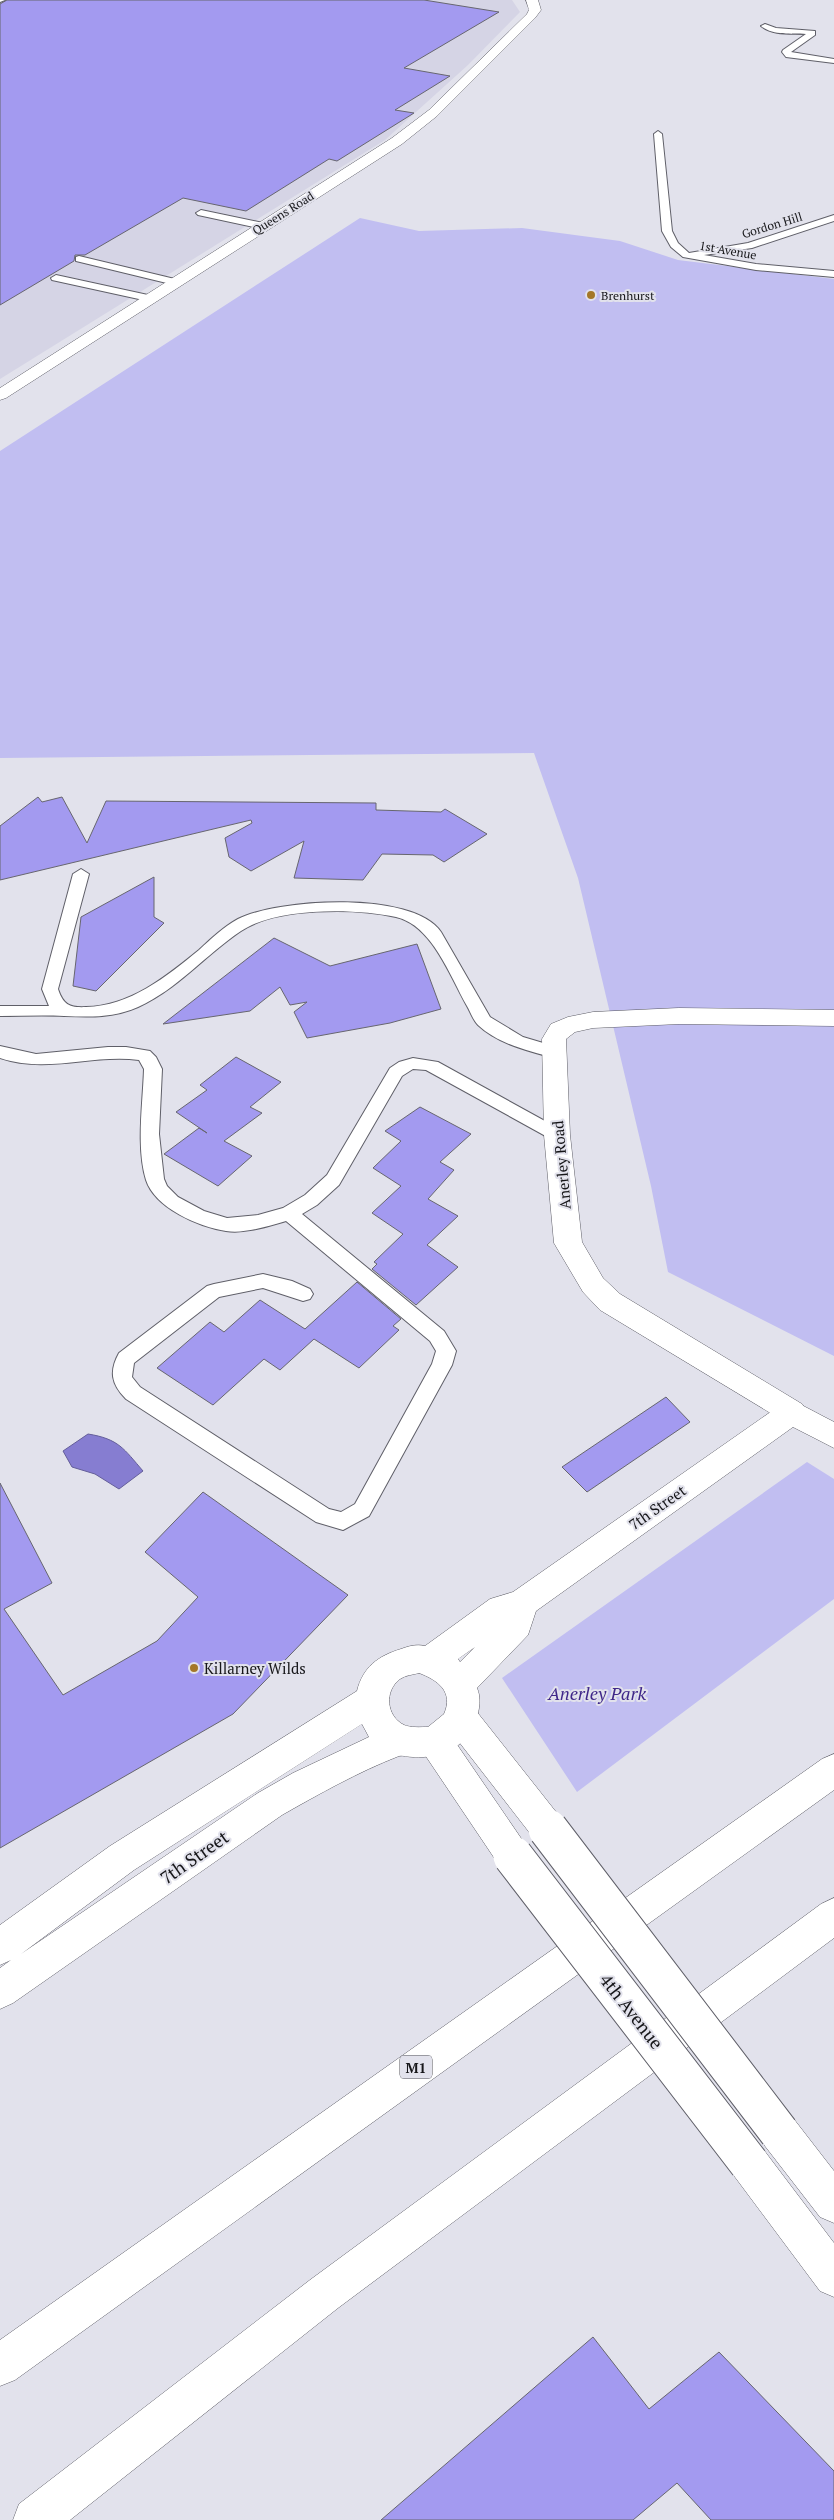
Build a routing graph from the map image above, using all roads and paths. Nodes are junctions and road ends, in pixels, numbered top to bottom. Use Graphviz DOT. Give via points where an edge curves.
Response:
graph roads {
  1 [pos="532,0"];
  2 [pos="765,26"];
  3 [pos="834,61"];
  4 [pos="658,134"];
  5 [pos="201,213"];
  6 [pos="834,218"];
  7 [pos="263,226"];
  8 [pos="686,255"];
  9 [pos="79,259"];
  10 [pos="834,274"];
  11 [pos="56,278"];
  12 [pos="175,282"];
  13 [pos="148,298"];
  14 [pos="0,395"];
  15 [pos="81,874"];
  16 [pos="0,1011"];
  17 [pos="63,1012"];
  18 [pos="834,1018"];
  19 [pos="0,1052"];
  20 [pos="554,1052"];
  21 [pos="557,1134"];
  22 [pos="289,1213"];
  23 [pos="303,1294"];
  24 [pos="792,1412"];
  25 [pos="834,1436"];
  26 [pos="522,1603"];
  27 [pos="430,1661"];
  28 [pos="461,1683"];
  29 [pos="372,1700"];
  30 [pos="461,1718"];
  31 [pos="398,1740"];
  32 [pos="435,1741"];
  33 [pos="834,1770"];
  34 [pos="122,1858"];
  35 [pos="144,1891"];
  36 [pos="834,1916"];
  37 [pos="0,1947"];
  38 [pos="0,1990"];
  39 [pos="834,2202"];
  40 [pos="834,2277"];
  41 [pos="0,2366"];
  42 [pos="35,2520"];
  1 -- 7 [label="main road, Queens Road" via="535,10 532,16 418,126"];
  2 -- 3 [label="lane" via="784,32 812,33 786,52"];
  4 -- 8 [label="lane, 1st Avenue" via="667,231 674,245"];
  5 -- 7 [label="lane"];
  6 -- 8 [label="lane, Gordon Hill" via="750,246"];
  7 -- 12 [label="main road, Queens Road"];
  8 -- 10 [label="lane, 1st Avenue" via="756,267"];
  9 -- 12 [label="lane"];
  11 -- 13 [label="lane"];
  12 -- 13 [label="main road, Queens Road"];
  13 -- 14 [label="main road, Queens Road"];
  15 -- 17 [label="lane" via="50,989 54,1004"];
  16 -- 17 [label="lane"];
  17 -- 20 [label="lane" via="108,1012 135,1001 187,968 245,922 267,913 290,909 369,909 402,914 421,922 433,932 484,1021 517,1041"];
  18 -- 20 [label="main road, Anerley Road" via="679,1016 593,1020 560,1030 554,1039"];
  19 -- 22 [label="lane" via="26,1061 44,1062 114,1052 144,1055 153,1069 150,1134 155,1179 160,1190 172,1202 198,1216 227,1225 258,1222"];
  20 -- 21 [label="main road, Anerley Road"];
  21 -- 22 [label="lane" via="432,1066 414,1062 396,1072 334,1180 311,1200"];
  21 -- 24 [label="main road, Anerley Road" via="568,1243 593,1285 610,1302 650,1328"];
  22 -- 23 [label="lane" via="437,1336 446,1351 442,1365 362,1510 343,1521 323,1516 141,1398 122,1382 120,1372 126,1358 214,1291 263,1281"];
  24 -- 25 [label="main road, Anerley Road"];
  24 -- 26 [label="main road, 7th Street"];
  26 -- 27 [label="main road, 7th Street" via="501,1610"];
  26 -- 28 [label="main road" via="517,1625"];
  27 -- 28 [label="main road" via="452,1672"];
  27 -- 29 [label="main road" via="402,1662 386,1671 376,1684"];
  28 -- 30 [label="main road" via="465,1702"];
  29 -- 31 [label="main road" via="374,1716 384,1730"];
  29 -- 34 [label="main road"];
  30 -- 32 [label="main road"];
  30 -- 39 [label="main road, bridge"];
  31 -- 32 [label="main road" via="417,1744"];
  31 -- 35 [label="main road, 7th Street" via="270,1804"];
  32 -- 40 [label="main road, 4th Avenue, bridge" via="512,1856"];
  33 -- 41 [label="main road, M1"];
  34 -- 35 [label="main road"];
  34 -- 37 [label="main road"];
  35 -- 38 [label="main road, 7th Street"];
  36 -- 42 [label="main road" via="324,2294"];
}
